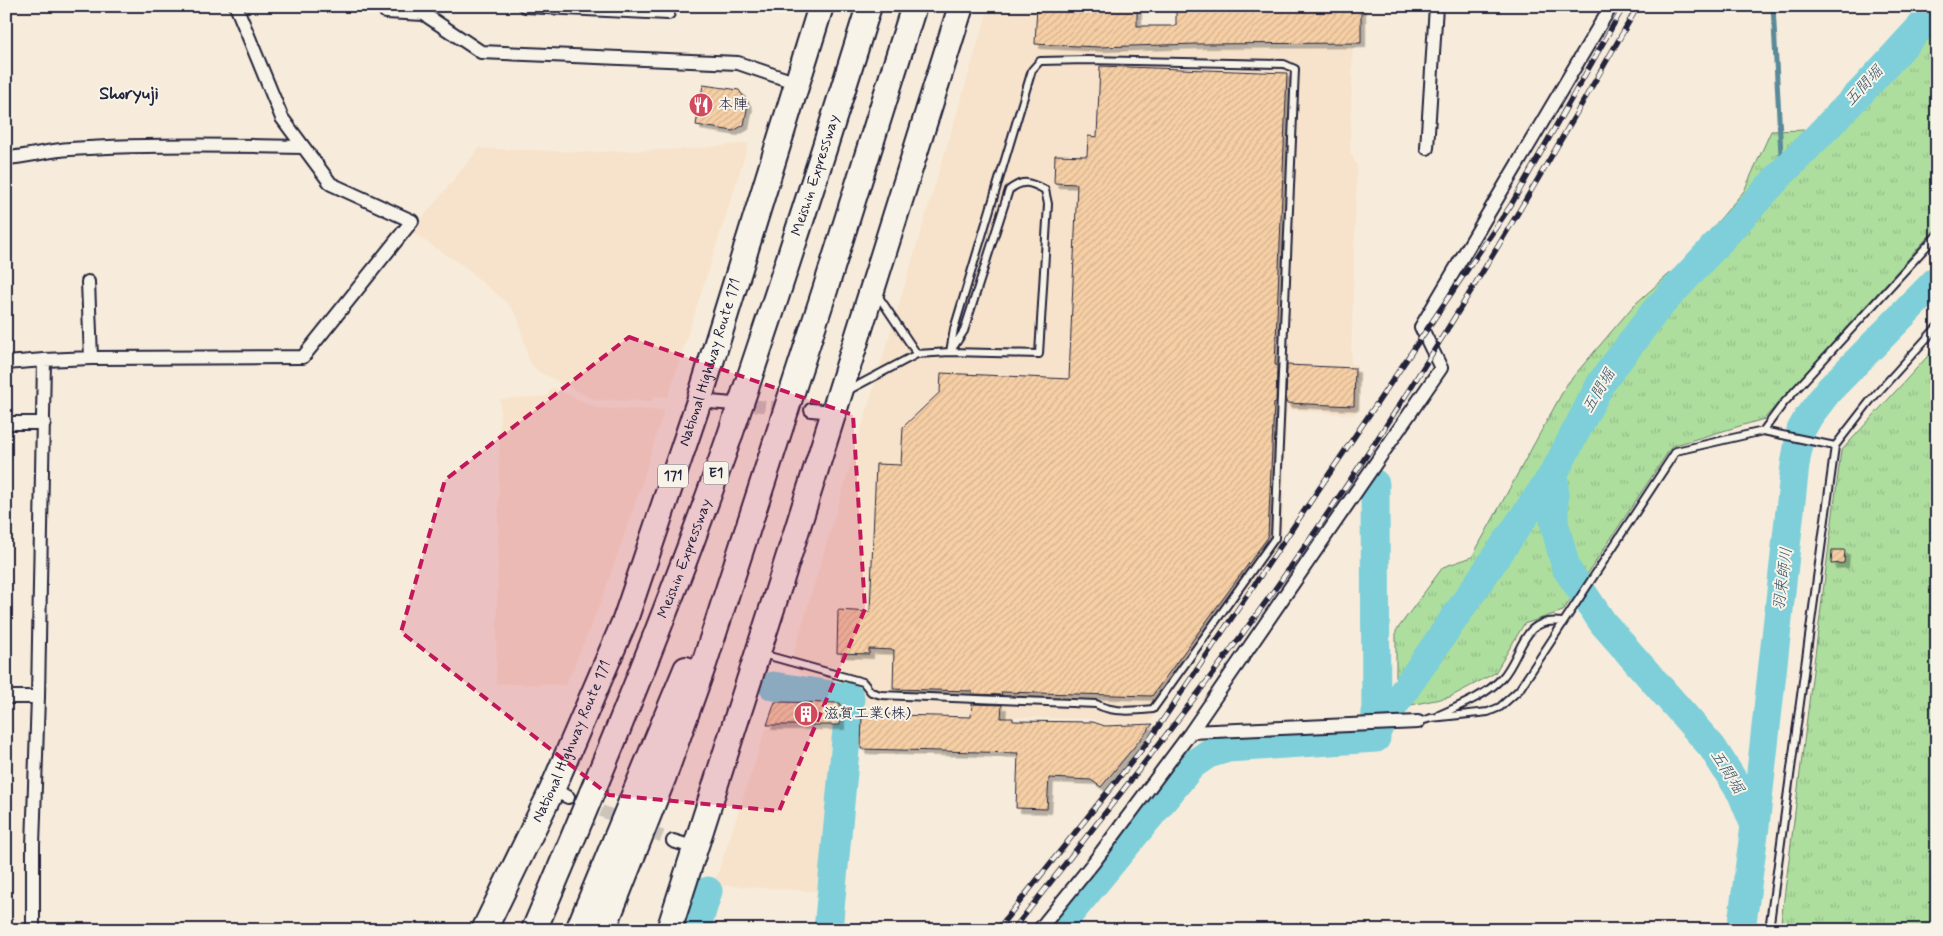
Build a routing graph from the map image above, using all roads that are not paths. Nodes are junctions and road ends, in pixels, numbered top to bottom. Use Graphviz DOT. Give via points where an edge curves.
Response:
graph roads {
  1 [pos="236,6"];
  2 [pos="525,6"];
  3 [pos="821,6"];
  4 [pos="869,6"];
  5 [pos="914,6"];
  6 [pos="961,6"];
  7 [pos="1436,6"];
  8 [pos="1611,6"];
  9 [pos="638,9"];
  10 [pos="386,12"];
  11 [pos="668,13"];
  12 [pos="797,83"];
  13 [pos="304,147"];
  14 [pos="1427,148"];
  15 [pos="6,158"];
  16 [pos="1937,235"];
  17 [pos="88,282"];
  18 [pos="873,288"];
  19 [pos="825,290"];
  20 [pos="1937,327"];
  21 [pos="950,352"];
  22 [pos="917,354"];
  23 [pos="91,358"];
  24 [pos="44,360"];
  25 [pos="6,363"];
  26 [pos="699,401"];
  27 [pos="836,403"];
  28 [pos="733,404"];
  29 [pos="811,410"];
  30 [pos="6,423"];
  31 [pos="44,423"];
  32 [pos="1763,431"];
  33 [pos="1835,446"];
  34 [pos="1562,622"];
  35 [pos="758,653"];
  36 [pos="6,696"];
  37 [pos="38,697"];
  38 [pos="1424,720"];
  39 [pos="1191,732"];
  40 [pos="673,841"];
  41 [pos="696,848"];
  42 [pos="33,930"];
  43 [pos="484,930"];
  44 [pos="534,930"];
  45 [pos="578,930"];
  46 [pos="603,930"];
  47 [pos="669,930"];
  48 [pos="1039,930"];
  49 [pos="1769,930"];
  1 -- 13 [label="street" via="282,118"];
  2 -- 9 [label="street"];
  3 -- 12 [label="highway, National Highway Route 171 / 171"];
  4 -- 44 [label="highway, Meishin Expressway / E1" via="805,212 728,440 600,776"];
  5 -- 19 [label="highway"];
  6 -- 18 [label="highway"];
  7 -- 14 [label="street"];
  8 -- 39 [label="street" via="1421,327 1441,368"];
  9 -- 11 [label="street"];
  10 -- 12 [label="street" via="424,14 481,52 738,63"];
  12 -- 26 [label="highway, National Highway Route 171 / 171"];
  13 -- 15 [label="street" via="223,144 68,149"];
  13 -- 23 [label="street" via="331,184 412,221 304,357"];
  16 -- 32 [label="lane" via="1783,404"];
  17 -- 23 [label="street"];
  18 -- 22 [label="lane"];
  18 -- 27 [label="highway"];
  19 -- 45 [label="highway" via="756,492"];
  19 -- 46 [label="highway" via="701,673"];
  20 -- 33 [label="lane" via="1870,401"];
  21 -- 21 [label="lane" via="1039,354 1048,204 1045,190 1033,183 1019,182 1009,190 964,331"];
  21 -- 22 [label="lane"];
  21 -- 35 [label="lane" via="954,329 1032,70 1040,61 1284,64 1295,69 1275,538 1153,709 1134,711 1106,709 1096,704 881,695 871,692 863,682"];
  22 -- 27 [label="lane"];
  23 -- 24 [label="street"];
  24 -- 25 [label="street"];
  24 -- 31 [label="street"];
  26 -- 28 [label="street"];
  26 -- 43 [label="highway, National Highway Route 171 / 171" via="625,620 560,794"];
  27 -- 29 [label="street"];
  27 -- 35 [label="highway"];
  30 -- 31 [label="street"];
  31 -- 37 [label="street"];
  32 -- 33 [label="lane"];
  32 -- 34 [label="lane" via="1676,451"];
  33 -- 49 [label="lane"];
  34 -- 38 [label="lane" via="1539,623 1525,639 1503,677 1482,694"];
  34 -- 38 [label="lane" via="1519,690 1508,701 1488,712"];
  35 -- 41 [label="highway"];
  36 -- 37 [label="street"];
  37 -- 42 [label="street"];
  38 -- 39 [label="street"];
  39 -- 48 [label="street"];
  40 -- 41 [label="street"];
  41 -- 47 [label="highway"];
}
